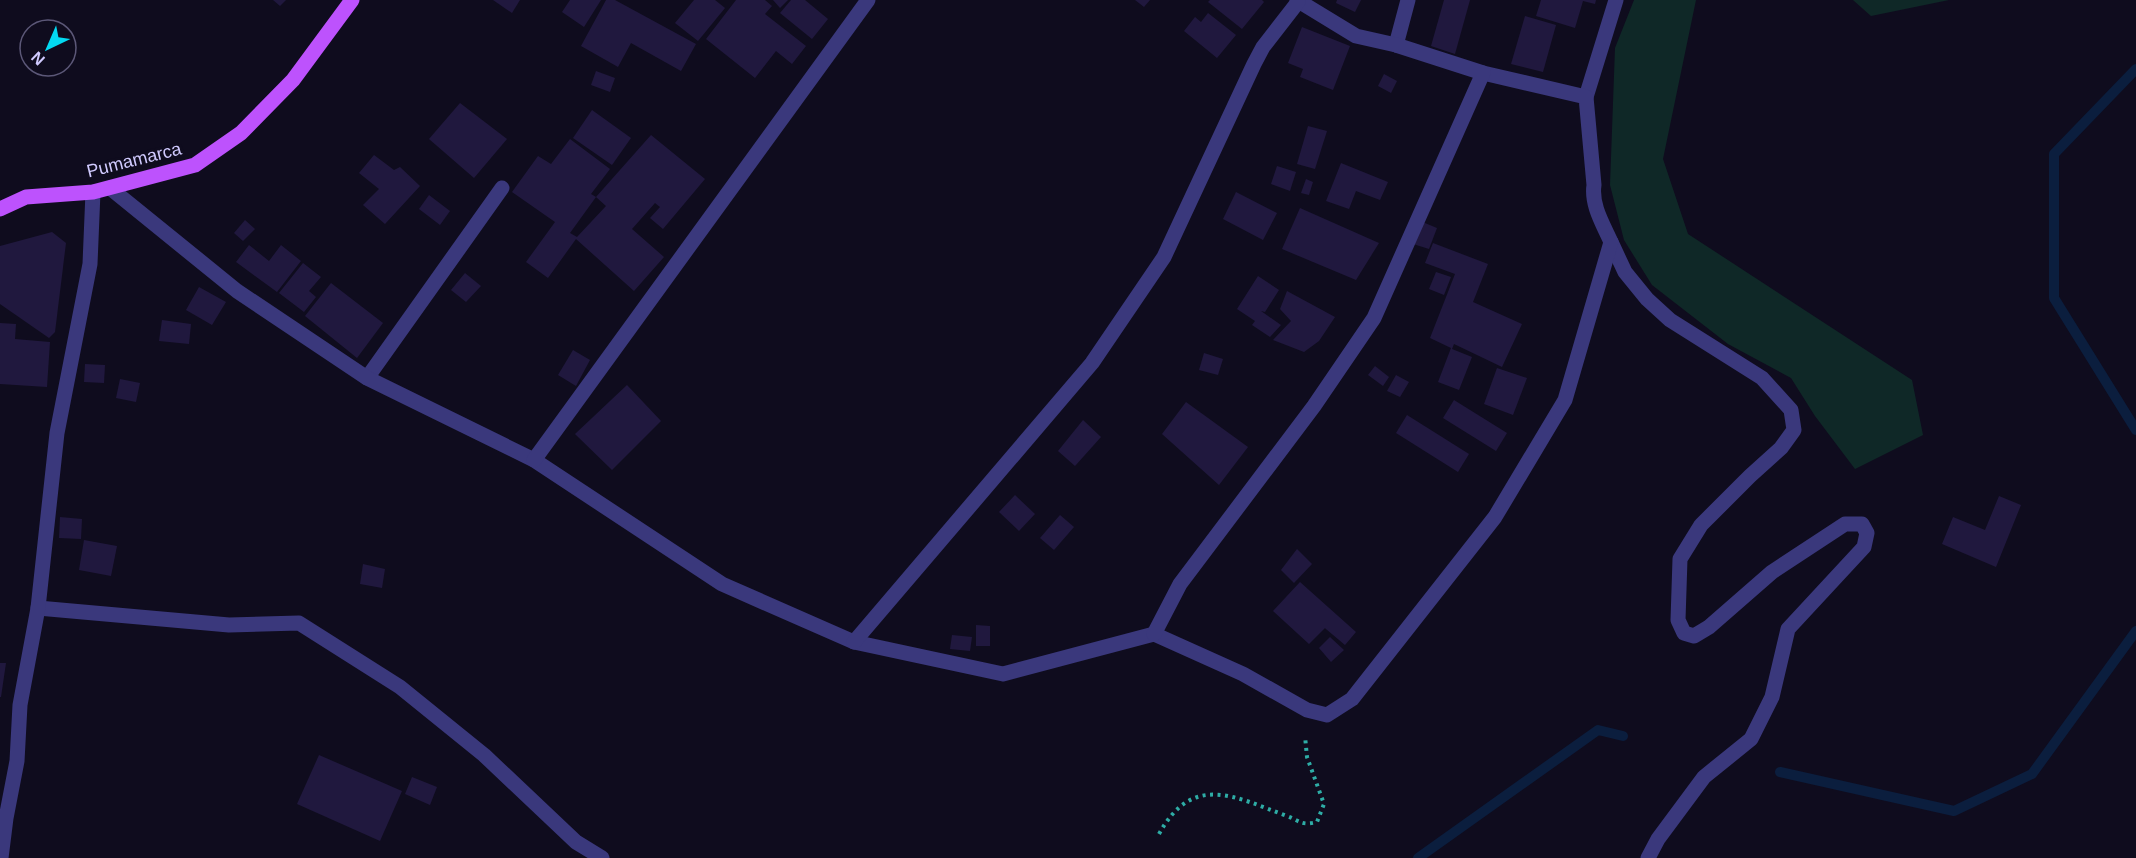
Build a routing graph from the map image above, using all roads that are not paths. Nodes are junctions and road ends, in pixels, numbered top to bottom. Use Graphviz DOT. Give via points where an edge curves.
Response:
graph roads {
  1 [pos="352,0"];
  2 [pos="868,0"];
  3 [pos="1408,0"];
  4 [pos="1616,0"];
  5 [pos="1298,1"];
  6 [pos="1396,45"];
  7 [pos="1483,73"];
  8 [pos="1586,97"];
  9 [pos="110,188"];
  10 [pos="502,188"];
  11 [pos="93,192"];
  12 [pos="0,209"];
  13 [pos="1611,242"];
  14 [pos="367,378"];
  15 [pos="534,460"];
  16 [pos="38,608"];
  17 [pos="1154,634"];
  18 [pos="854,642"];
  19 [pos="1,858"];
  20 [pos="602,858"];
  21 [pos="1647,858"];
  1 -- 9 [label="main road, Pumamarca" via="293,80 242,133 195,165"];
  2 -- 15 [label="street"];
  3 -- 6 [label="street"];
  4 -- 8 [label="street"];
  5 -- 6 [label="street" via="1356,36"];
  5 -- 18 [label="street" via="1254,64 1164,257 1092,363"];
  6 -- 7 [label="street"];
  7 -- 8 [label="street"];
  7 -- 17 [label="street" via="1374,318 1314,406 1180,584"];
  8 -- 13 [label="street" via="1593,194"];
  9 -- 11 [label="main road, Pumamarca"];
  9 -- 14 [label="street" via="237,291"];
  10 -- 14 [label="street"];
  11 -- 12 [label="main road, Pumamarca" via="26,197"];
  11 -- 16 [label="street" via="90,264 57,433"];
  13 -- 17 [label="street" via="1565,400 1495,517 1352,699 1327,715 1307,710 1243,674"];
  13 -- 21 [label="street" via="1625,272 1647,299 1670,320 1762,378 1791,410 1794,430 1781,448 1701,525 1680,559 1678,620 1684,633 1694,636 1709,627 1772,572 1845,524 1862,524 1867,532 1864,547 1788,629 1772,697 1751,740 1704,777"];
  14 -- 15 [label="street"];
  15 -- 18 [label="street" via="722,584"];
  16 -- 19 [label="street" via="20,705 17,761"];
  16 -- 20 [label="street" via="229,626 299,623 400,687 484,755 576,842"];
  17 -- 18 [label="street" via="1003,674"];
}
